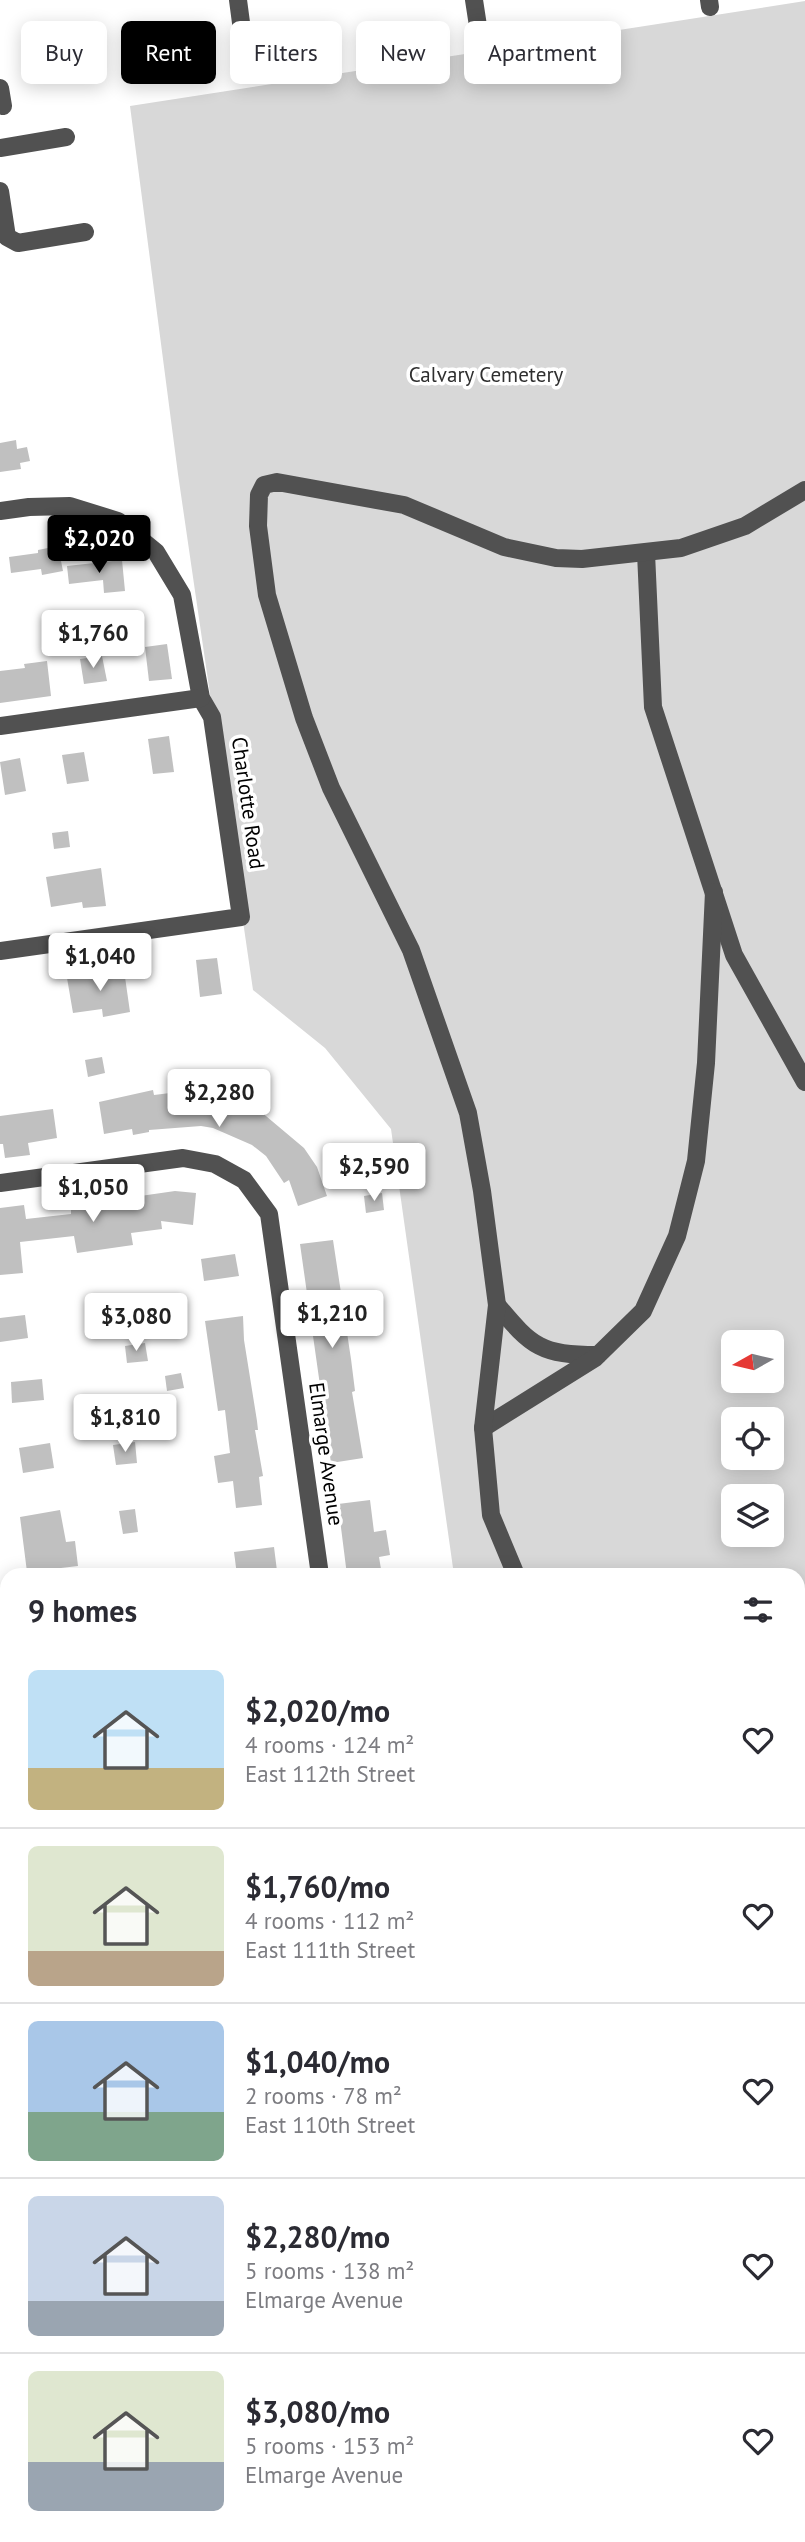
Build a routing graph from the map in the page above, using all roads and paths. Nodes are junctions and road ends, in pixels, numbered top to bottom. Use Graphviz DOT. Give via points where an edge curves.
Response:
graph roads {
  1 [pos="238,0"];
  2 [pos="474,0"];
  3 [pos="241,21"];
  4 [pos="477,21"];
  5 [pos="66,137"];
  6 [pos="0,148"];
  7 [pos="0,191"];
  8 [pos="85,232"];
  9 [pos="805,491"];
  10 [pos="0,511"];
  11 [pos="646,553"];
  12 [pos="201,698"];
  13 [pos="0,726"];
  14 [pos="714,892"];
  15 [pos="0,951"];
  16 [pos="805,1082"];
  17 [pos="0,1183"];
  18 [pos="497,1305"];
  19 [pos="598,1355"];
  20 [pos="483,1429"];
  21 [pos="319,1568"];
  22 [pos="513,1568"];
  1 -- 3 [label="street"];
  2 -- 4 [label="street"];
  5 -- 6 [label="street"];
  7 -- 8 [label="street" via="7,237 18,243"];
  9 -- 11 [label="street" via="745,526 681,548"];
  10 -- 12 [label="street, Charlotte Road" via="70,506 118,521 156,552 182,595"];
  11 -- 14 [label="street" via="653,706"];
  11 -- 18 [label="street" via="556,558 504,547 404,505 277,482 264,485 259,495 267,595 304,718 331,788 411,950 468,1113"];
  12 -- 13 [label="street"];
  12 -- 15 [label="street, Charlotte Road" via="212,717 241,917"];
  14 -- 16 [label="street" via="734,955"];
  14 -- 19 [label="street" via="696,1161 677,1236 643,1311"];
  17 -- 21 [label="street, Elmarge Avenue" via="183,1158 215,1164 244,1181 269,1214"];
  18 -- 19 [label="street" via="525,1338 560,1355"];
  18 -- 20 [label="street"];
  19 -- 20 [label="street"];
  20 -- 22 [label="street" via="491,1515"];
}
